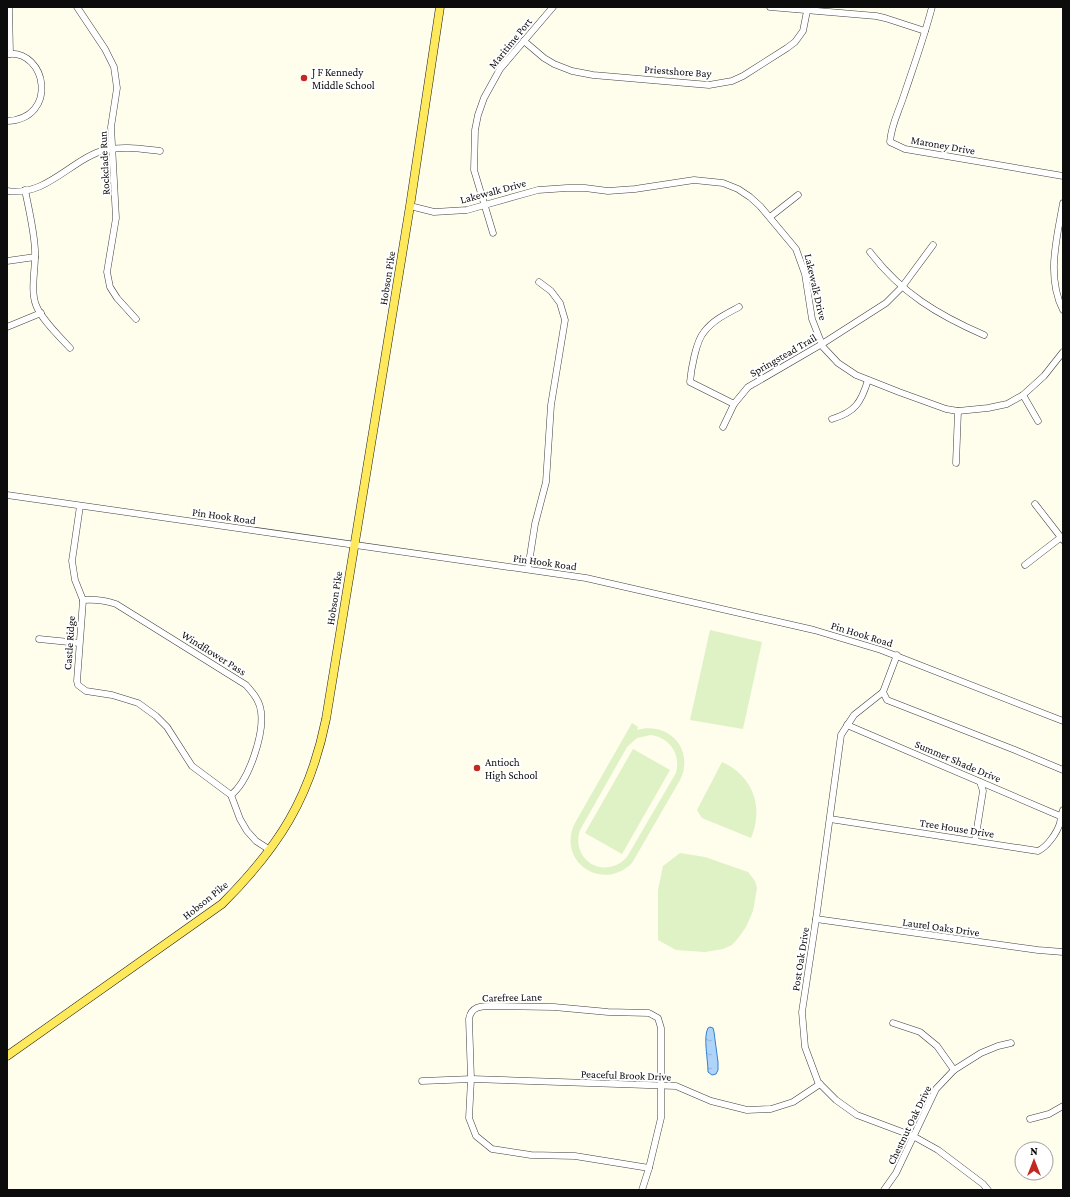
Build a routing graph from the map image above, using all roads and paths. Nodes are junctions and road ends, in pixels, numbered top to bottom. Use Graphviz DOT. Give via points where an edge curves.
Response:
graph roads {
  1 [pos="9,7"];
  2 [pos="77,7"];
  3 [pos="440,7"];
  4 [pos="553,7"];
  5 [pos="770,7"];
  6 [pos="932,7"];
  7 [pos="807,10"];
  8 [pos="925,31"];
  9 [pos="524,41"];
  10 [pos="8,54"];
  11 [pos="7,121"];
  12 [pos="112,149"];
  13 [pos="160,151"];
  14 [pos="1063,176"];
  15 [pos="25,190"];
  16 [pos="7,191"];
  17 [pos="798,195"];
  18 [pos="1063,203"];
  19 [pos="483,205"];
  20 [pos="410,206"];
  21 [pos="770,217"];
  22 [pos="492,233"];
  23 [pos="933,245"];
  24 [pos="870,252"];
  25 [pos="35,256"];
  26 [pos="7,261"];
  27 [pos="539,282"];
  28 [pos="902,287"];
  29 [pos="739,307"];
  30 [pos="1063,310"];
  31 [pos="41,313"];
  32 [pos="136,319"];
  33 [pos="7,327"];
  34 [pos="984,335"];
  35 [pos="822,344"];
  36 [pos="70,348"];
  37 [pos="1063,352"];
  38 [pos="868,380"];
  39 [pos="1023,395"];
  40 [pos="734,404"];
  41 [pos="958,412"];
  42 [pos="832,420"];
  43 [pos="1038,421"];
  44 [pos="723,428"];
  45 [pos="956,463"];
  46 [pos="7,495"];
  47 [pos="1035,504"];
  48 [pos="80,506"];
  49 [pos="1062,539"];
  50 [pos="354,545"];
  51 [pos="1025,565"];
  52 [pos="528,570"];
  53 [pos="83,600"];
  54 [pos="39,639"];
  55 [pos="79,643"];
  56 [pos="897,655"];
  57 [pos="883,692"];
  58 [pos="1063,721"];
  59 [pos="847,725"];
  60 [pos="1063,770"];
  61 [pos="980,782"];
  62 [pos="231,795"];
  63 [pos="1063,810"];
  64 [pos="1060,816"];
  65 [pos="830,819"];
  66 [pos="975,841"];
  67 [pos="270,850"];
  68 [pos="816,919"];
  69 [pos="1063,952"];
  70 [pos="893,1023"];
  71 [pos="1011,1043"];
  72 [pos="7,1056"];
  73 [pos="954,1070"];
  74 [pos="471,1079"];
  75 [pos="422,1081"];
  76 [pos="820,1084"];
  77 [pos="660,1086"];
  78 [pos="1063,1106"];
  79 [pos="1030,1119"];
  80 [pos="913,1136"];
  81 [pos="650,1168"];
  82 [pos="642,1190"];
  83 [pos="884,1190"];
  84 [pos="988,1190"];
  1 -- 10 [label="street"];
  2 -- 12 [label="street, Rockclade Run" via="114,67 117,88 111,127"];
  3 -- 20 [label="main road, Hobson Pike"];
  4 -- 9 [label="street, Maritime Port"];
  5 -- 7 [label="street"];
  6 -- 8 [label="street, Maroney Drive"];
  7 -- 8 [label="street" via="876,16"];
  7 -- 9 [label="street, Priestshore Bay" via="802,31 795,42 743,76 732,81 709,85 572,71 544,58"];
  8 -- 14 [label="street, Maroney Drive" via="890,130 890,142 905,149"];
  9 -- 19 [label="street, Maritime Port" via="500,69 478,115 474,170"];
  10 -- 11 [label="street" via="28,60 37,69 42,82 42,92 32,112 18,120"];
  12 -- 13 [label="street" via="128,147"];
  12 -- 15 [label="street" via="92,156 40,187"];
  12 -- 32 [label="street, Rockclade Run" via="116,218 107,272 110,287"];
  15 -- 16 [label="street"];
  15 -- 25 [label="street" via="33,228"];
  17 -- 21 [label="street"];
  18 -- 30 [label="street" via="1054,264 1055,285"];
  19 -- 20 [label="street, Lakewalk Drive" via="467,210 434,212"];
  19 -- 21 [label="street, Lakewalk Drive" via="538,190 635,189 694,180 723,183 738,189 755,201"];
  19 -- 22 [label="street, Maritime Port"];
  20 -- 50 [label="main road, Hobson Pike"];
  21 -- 35 [label="street, Lakewalk Drive" via="796,249 805,274 812,319"];
  23 -- 28 [label="street, Springstead Trail"];
  24 -- 28 [label="street"];
  25 -- 26 [label="street"];
  25 -- 31 [label="street" via="33,291 36,306"];
  27 -- 52 [label="street" via="551,291 560,303 564,320 551,405 546,482 535,524"];
  28 -- 34 [label="street" via="936,312"];
  28 -- 35 [label="street, Springstead Trail" via="886,303"];
  29 -- 40 [label="street" via="716,319 703,333 691,370 690,382"];
  31 -- 33 [label="street"];
  31 -- 36 [label="street"];
  35 -- 38 [label="street, Lakewalk Drive" via="838,363"];
  35 -- 40 [label="street, Springstead Trail" via="748,387"];
  37 -- 39 [label="street, Lakewalk Drive" via="1044,376"];
  38 -- 41 [label="street, Lakewalk Drive"];
  38 -- 42 [label="street" via="857,405 850,412"];
  39 -- 41 [label="street, Lakewalk Drive" via="1007,404"];
  39 -- 43 [label="street"];
  40 -- 44 [label="street, Springstead Trail"];
  41 -- 45 [label="street"];
  46 -- 48 [label="street, Pin Hook Road"];
  47 -- 49 [label="street"];
  48 -- 50 [label="street, Pin Hook Road"];
  48 -- 53 [label="street, Castle Ridge" via="72,561 75,580"];
  49 -- 51 [label="street"];
  50 -- 52 [label="street, Pin Hook Road"];
  50 -- 67 [label="main road, Hobson Pike" via="321,743 301,799"];
  52 -- 56 [label="street, Pin Hook Road" via="586,578 696,602 814,630"];
  53 -- 55 [label="street, Castle Ridge"];
  53 -- 62 [label="street, Windflower Pass" via="106,600 116,604 246,685 255,695 261,711 261,729 250,766"];
  54 -- 55 [label="street"];
  55 -- 62 [label="street, Castle Ridge" via="77,681 80,688 127,699 148,710 167,727 192,766"];
  56 -- 57 [label="street"];
  56 -- 58 [label="street, Pin Hook Road"];
  57 -- 59 [label="street, Post Oak Drive" via="854,715"];
  57 -- 60 [label="street" via="887,700"];
  59 -- 61 [label="street, Summer Shade Drive"];
  59 -- 65 [label="street, Post Oak Drive" via="841,735"];
  61 -- 64 [label="street, Summer Shade Drive"];
  61 -- 66 [label="street" via="984,791"];
  62 -- 67 [label="street" via="247,831"];
  63 -- 64 [label="street, Tree House Drive"];
  64 -- 66 [label="street, Tree House Drive" via="1060,823 1049,843 1038,851"];
  65 -- 66 [label="street, Tree House Drive"];
  65 -- 68 [label="street, Post Oak Drive"];
  67 -- 72 [label="main road, Hobson Pike" via="222,904"];
  68 -- 69 [label="street, Laurel Oaks Drive"];
  68 -- 76 [label="street, Post Oak Drive" via="802,1012 804,1047"];
  70 -- 73 [label="street" via="920,1032 937,1046"];
  71 -- 73 [label="street, Chestnut Oak Drive" via="980,1053"];
  73 -- 80 [label="street, Chestnut Oak Drive" via="936,1090"];
  74 -- 75 [label="street, Peaceful Brook Drive"];
  74 -- 77 [label="street, Peaceful Brook Drive"];
  74 -- 77 [label="street, Carefree Lane" via="469,1020 473,1010 491,1006 554,1007 649,1013 656,1016 661,1028"];
  74 -- 81 [label="street, Carefree Lane" via="469,1118 476,1136 492,1149 531,1155 574,1156"];
  76 -- 77 [label="street, Peaceful Brook Drive" via="793,1102 771,1109 747,1110 711,1101 676,1086"];
  76 -- 80 [label="street, Post Oak Drive" via="857,1116"];
  77 -- 81 [label="street, Carefree Lane" via="661,1118"];
  78 -- 79 [label="street" via="1049,1114"];
  80 -- 83 [label="street, Chestnut Oak Drive" via="896,1173"];
  80 -- 84 [label="street, Post Oak Drive" via="938,1150"];
  81 -- 82 [label="street, Carefree Lane"];
}
